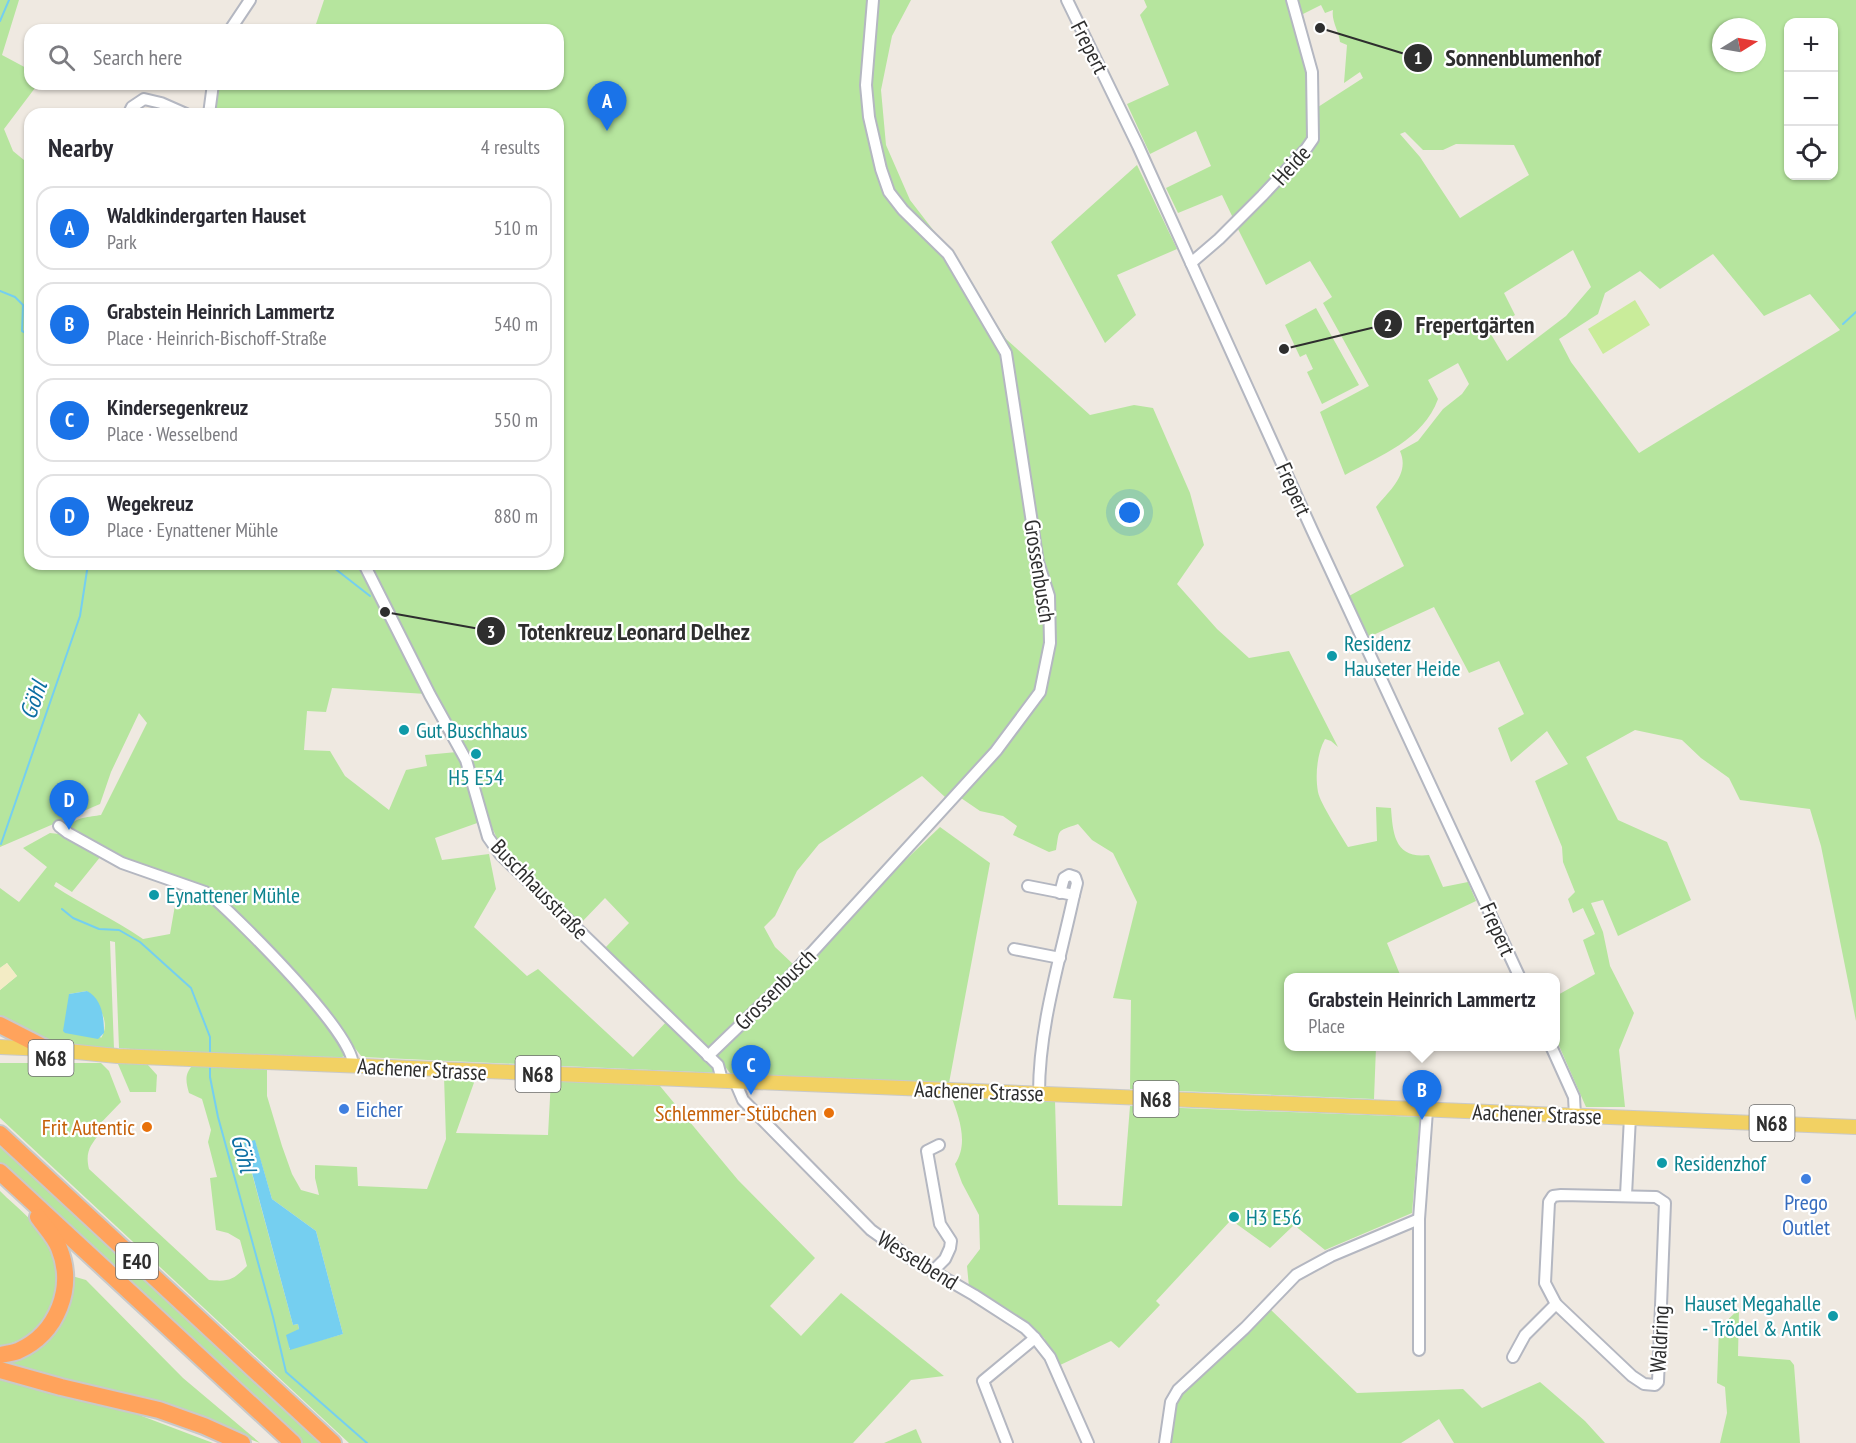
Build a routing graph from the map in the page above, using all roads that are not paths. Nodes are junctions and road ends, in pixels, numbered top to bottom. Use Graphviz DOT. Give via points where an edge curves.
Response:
graph roads {
  1 [pos="250,0"];
  2 [pos="873,0"];
  3 [pos="1067,0"];
  4 [pos="1292,0"];
  5 [pos="234,24"];
  6 [pos="212,90"];
  7 [pos="132,108"];
  8 [pos="172,108"];
  9 [pos="210,108"];
  10 [pos="1191,263"];
  11 [pos="367,570"];
  12 [pos="59,825"];
  13 [pos="1028,886"];
  14 [pos="1060,893"];
  15 [pos="1074,895"];
  16 [pos="1014,949"];
  17 [pos="1060,958"];
  18 [pos="1518,973"];
  19 [pos="0,1025"];
  20 [pos="0,1047"];
  21 [pos="47,1049"];
  22 [pos="1553,1051"];
  23 [pos="0,1056"];
  24 [pos="102,1056"];
  25 [pos="708,1056"];
  26 [pos="353,1066"];
  27 [pos="722,1080"];
  28 [pos="737,1081"];
  29 [pos="1039,1093"];
  30 [pos="1427,1111"];
  31 [pos="1575,1115"];
  32 [pos="1630,1117"];
  33 [pos="1856,1127"];
  34 [pos="0,1134"];
  35 [pos="939,1145"];
  36 [pos="0,1172"];
  37 [pos="1626,1195"];
  38 [pos="26,1196"];
  39 [pos="1419,1219"];
  40 [pos="933,1271"];
  41 [pos="1556,1304"];
  42 [pos="1035,1338"];
  43 [pos="1419,1350"];
  44 [pos="0,1355"];
  45 [pos="1513,1357"];
  46 [pos="0,1371"];
  47 [pos="242,1443"];
  48 [pos="292,1443"];
  49 [pos="333,1443"];
  50 [pos="1007,1443"];
  51 [pos="1088,1443"];
  52 [pos="1165,1443"];
  1 -- 5 [label="street"];
  2 -- 25 [label="street, Grossenbusch" via="866,85 881,169 889,192 903,210 948,254 1006,353 1038,562 1049,596 1050,643 1040,692 996,751 785,982"];
  3 -- 10 [label="street, Frepert"];
  4 -- 10 [label="street, Heide" via="1312,72 1313,139 1262,196"];
  6 -- 9 [label="street"];
  7 -- 8 [label="street" via="144,99"];
  10 -- 18 [label="street, Frepert"];
  11 -- 25 [label="street, Buschhausstraße" via="466,760 488,837 500,854"];
  12 -- 26 [label="street" via="122,863 214,898 288,971 351,1051"];
  13 -- 14 [label="street"];
  14 -- 15 [label="street"];
  14 -- 15 [label="street" via="1064,878 1069,875 1077,883"];
  15 -- 17 [label="street"];
  16 -- 17 [label="street"];
  17 -- 29 [label="street" via="1047,1014"];
  19 -- 21 [label="highway"];
  20 -- 21 [label="main road, Aachener Strasse / N68"];
  21 -- 24 [label="main road, Aachener Strasse / N68"];
  22 -- 31 [label="street" via="1574,1097"];
  23 -- 24 [label="main road, Aachener Strasse / N68"];
  24 -- 26 [label="main road, Aachener Strasse / N68"];
  25 -- 27 [label="street, Buschhausstraße" via="718,1065"];
  26 -- 27 [label="main road, Aachener Strasse / N68"];
  27 -- 28 [label="main road, Aachener Strasse / N68"];
  28 -- 29 [label="main road, Aachener Strasse / N68"];
  28 -- 40 [label="street, Wesselbend" via="743,1100 871,1230"];
  29 -- 30 [label="main road, Aachener Strasse / N68"];
  30 -- 31 [label="main road, Aachener Strasse / N68"];
  30 -- 39 [label="street"];
  31 -- 32 [label="main road, Aachener Strasse / N68"];
  32 -- 33 [label="main road, Aachener Strasse / N68"];
  32 -- 37 [label="street"];
  34 -- 49 [label="highway, E40"];
  35 -- 40 [label="street" via="927,1151 940,1224 951,1242 945,1259"];
  36 -- 38 [label="highway, E40"];
  37 -- 41 [label="street, Waldring" via="1561,1195 1553,1196 1549,1202 1545,1283"];
  37 -- 41 [label="street, Waldring" via="1656,1197 1665,1203 1658,1382 1644,1384 1632,1376"];
  38 -- 44 [label="highway" via="59,1246 66,1268 66,1289 45,1332 18,1351"];
  38 -- 48 [label="highway, E40"];
  39 -- 43 [label="street"];
  39 -- 52 [label="street" via="1296,1275 1178,1390 1171,1402"];
  40 -- 42 [label="street, Wesselbend"];
  41 -- 45 [label="street" via="1525,1335"];
  42 -- 50 [label="street" via="983,1381"];
  42 -- 51 [label="street, Wesselbend" via="1050,1357"];
  46 -- 47 [label="highway" via="159,1410"];
}
